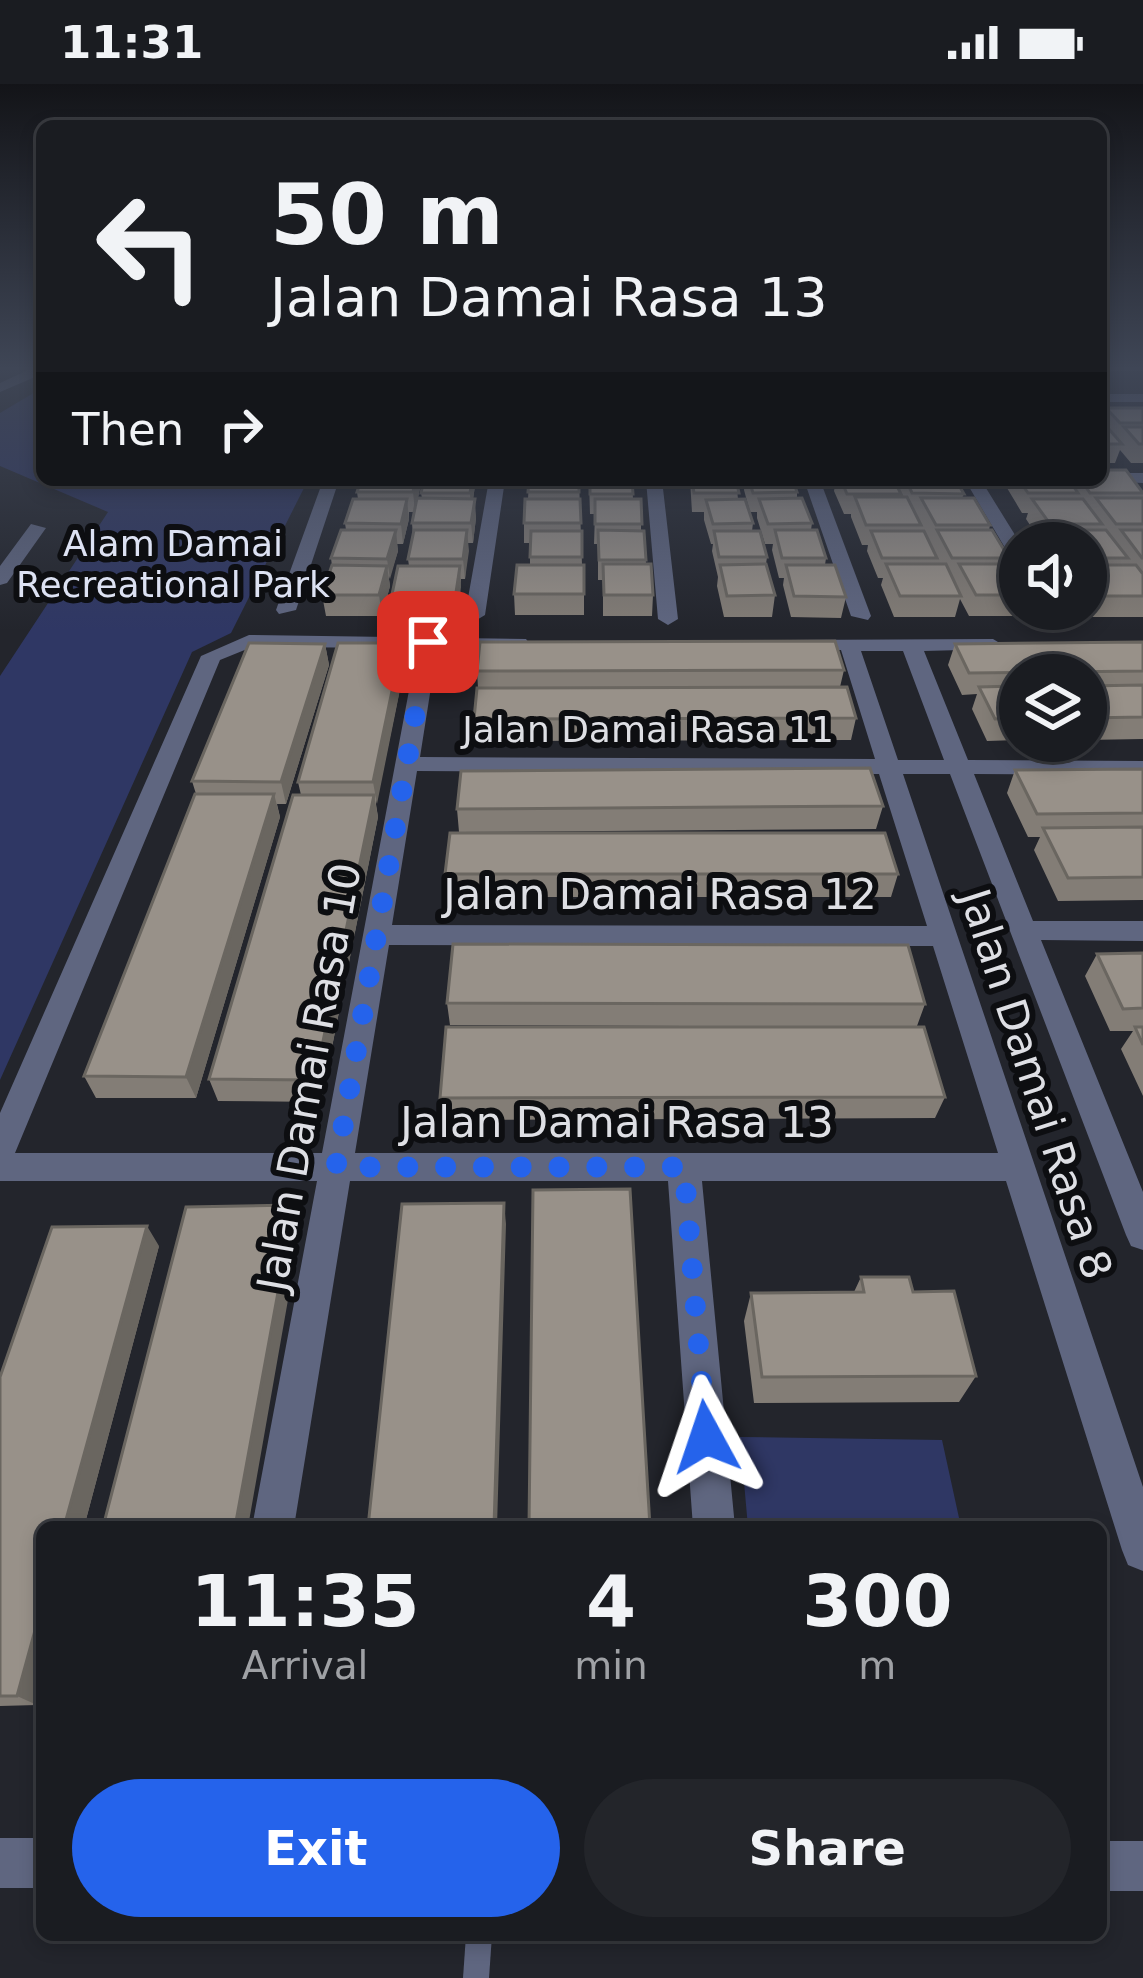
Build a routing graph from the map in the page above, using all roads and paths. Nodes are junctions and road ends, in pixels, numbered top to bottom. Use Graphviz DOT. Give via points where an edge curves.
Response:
graph roads {
  1 [pos="1107,479"];
  2 [pos="1140,482"];
  3 [pos="329,486"];
  4 [pos="496,486"];
  5 [pos="655,486"];
  6 [pos="814,486"];
  7 [pos="977,486"];
  8 [pos="999,523"];
  9 [pos="37,528"];
  10 [pos="0,578"];
  11 [pos="286,610"];
  12 [pos="475,615"];
  13 [pos="668,619"];
  14 [pos="855,630"];
  15 [pos="428,642"];
  16 [pos="545,643"];
  17 [pos="778,644"];
  18 [pos="911,645"];
  19 [pos="1027,645"];
  20 [pos="407,764"];
  21 [pos="888,766"];
  22 [pos="958,766"];
  23 [pos="1143,768"];
  24 [pos="1022,930"];
  25 [pos="1143,931"];
  26 [pos="376,935"];
  27 [pos="944,937"];
  28 [pos="0,1150"];
  29 [pos="0,1167"];
  30 [pos="336,1167"];
  31 [pos="684,1167"];
  32 [pos="1018,1167"];
  33 [pos="1131,1173"];
  34 [pos="1143,1234"];
  35 [pos="274,1521"];
  36 [pos="714,1521"];
  37 [pos="1143,1550"];
  38 [pos="0,1863"];
  39 [pos="36,1863"];
  40 [pos="1107,1866"];
  41 [pos="1143,1866"];
  42 [pos="479,1941"];
  43 [pos="476,1978"];
  1 -- 2 [label="street"];
  3 -- 11 [label="street"];
  4 -- 12 [label="street"];
  5 -- 13 [label="street"];
  6 -- 14 [label="street, Jalan Damai Rasa 8"];
  7 -- 8 [label="street"];
  9 -- 10 [label="street"];
  14 -- 17 [label="street"];
  14 -- 18 [label="street"];
  14 -- 21 [label="street, Jalan Damai Rasa 8"];
  15 -- 16 [label="street"];
  15 -- 20 [label="street, Jalan Damai Rasa 10"];
  15 -- 28 [label="street" via="249,641 206,664"];
  18 -- 19 [label="street"];
  18 -- 22 [label="street, Jalan Damai Rasa 8"];
  20 -- 21 [label="street, Jalan Damai Rasa 11"];
  20 -- 26 [label="street, Jalan Damai Rasa 10"];
  21 -- 22 [label="street, Jalan Damai Rasa 11"];
  21 -- 27 [label="street, Jalan Damai Rasa 8"];
  22 -- 23 [label="street, Jalan Damai Rasa 11"];
  22 -- 24 [label="street, Jalan Damai Rasa 8"];
  24 -- 25 [label="street"];
  24 -- 33 [label="street, Jalan Damai Rasa 8"];
  26 -- 27 [label="street, Jalan Damai Rasa 12"];
  26 -- 30 [label="street, Jalan Damai Rasa 10"];
  27 -- 32 [label="street, Jalan Damai Rasa 8"];
  29 -- 30 [label="street, Jalan Damai Rasa 13"];
  30 -- 31 [label="street, Jalan Damai Rasa 13"];
  30 -- 35 [label="street, Jalan Damai Rasa 10"];
  31 -- 32 [label="street, Jalan Damai Rasa 13"];
  31 -- 36 [label="street"];
  32 -- 37 [label="street, Jalan Damai Rasa 8"];
  33 -- 34 [label="street, Jalan Damai Rasa 8"];
  38 -- 39 [label="street"];
  40 -- 41 [label="street"];
  42 -- 43 [label="lane"];
}
